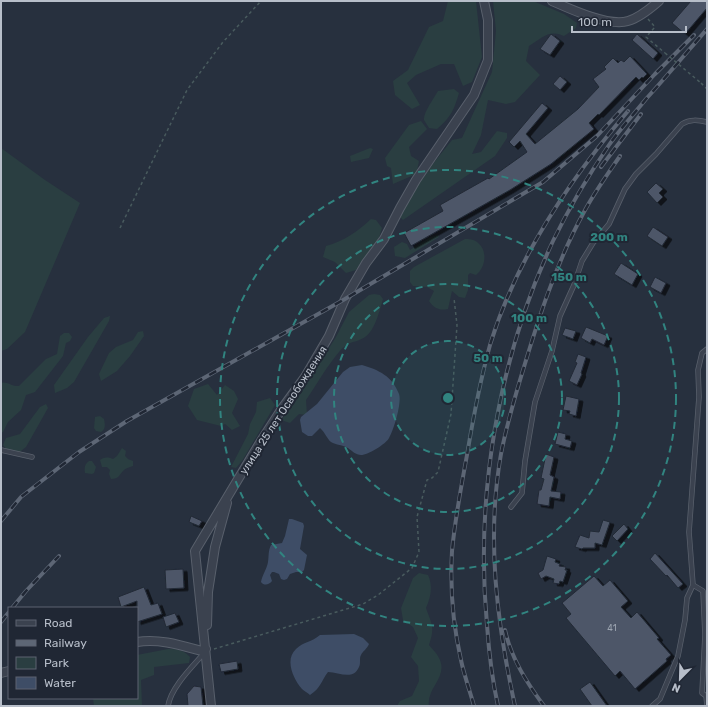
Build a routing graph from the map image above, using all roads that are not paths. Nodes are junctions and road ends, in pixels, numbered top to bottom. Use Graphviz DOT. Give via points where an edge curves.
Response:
graph roads {
  1 [pos="484,1"];
  2 [pos="552,1"];
  3 [pos="659,1"];
  4 [pos="707,122"];
  5 [pos="707,349"];
  6 [pos="1,450"];
  7 [pos="32,457"];
  8 [pos="230,493"];
  9 [pos="511,507"];
  10 [pos="693,585"];
  11 [pos="138,642"];
  12 [pos="205,652"];
  13 [pos="168,706"];
  14 [pos="210,706"];
  15 [pos="652,706"];
  16 [pos="707,706"];
  1 -- 8 [label="street, улица 25 лет Освобождения" via="488,20 488,60 474,95 416,180 384,239 366,263 345,299 313,364 261,441"];
  2 -- 3 [label="street" via="593,17 617,22 630,21"];
  4 -- 9 [label="lane" via="698,120 682,124 636,174 625,188 609,224 582,261 560,316 552,351 535,402 522,493"];
  5 -- 10 [label="lane" via="702,353 698,370 699,396 689,532"];
  6 -- 7 [label="lane"];
  8 -- 12 [label="street" via="215,547 208,592"];
  8 -- 12 [label="street, улица 25 лет Освобождения" via="195,551"];
  10 -- 15 [label="lane" via="687,598 678,656 660,699"];
  10 -- 16 [label="lane" via="703,591 705,635 702,693 706,696"];
  11 -- 12 [label="street" via="161,641"];
  12 -- 13 [label="lane" via="183,678"];
  12 -- 14 [label="street, улица 25 лет Освобождения"];
}
